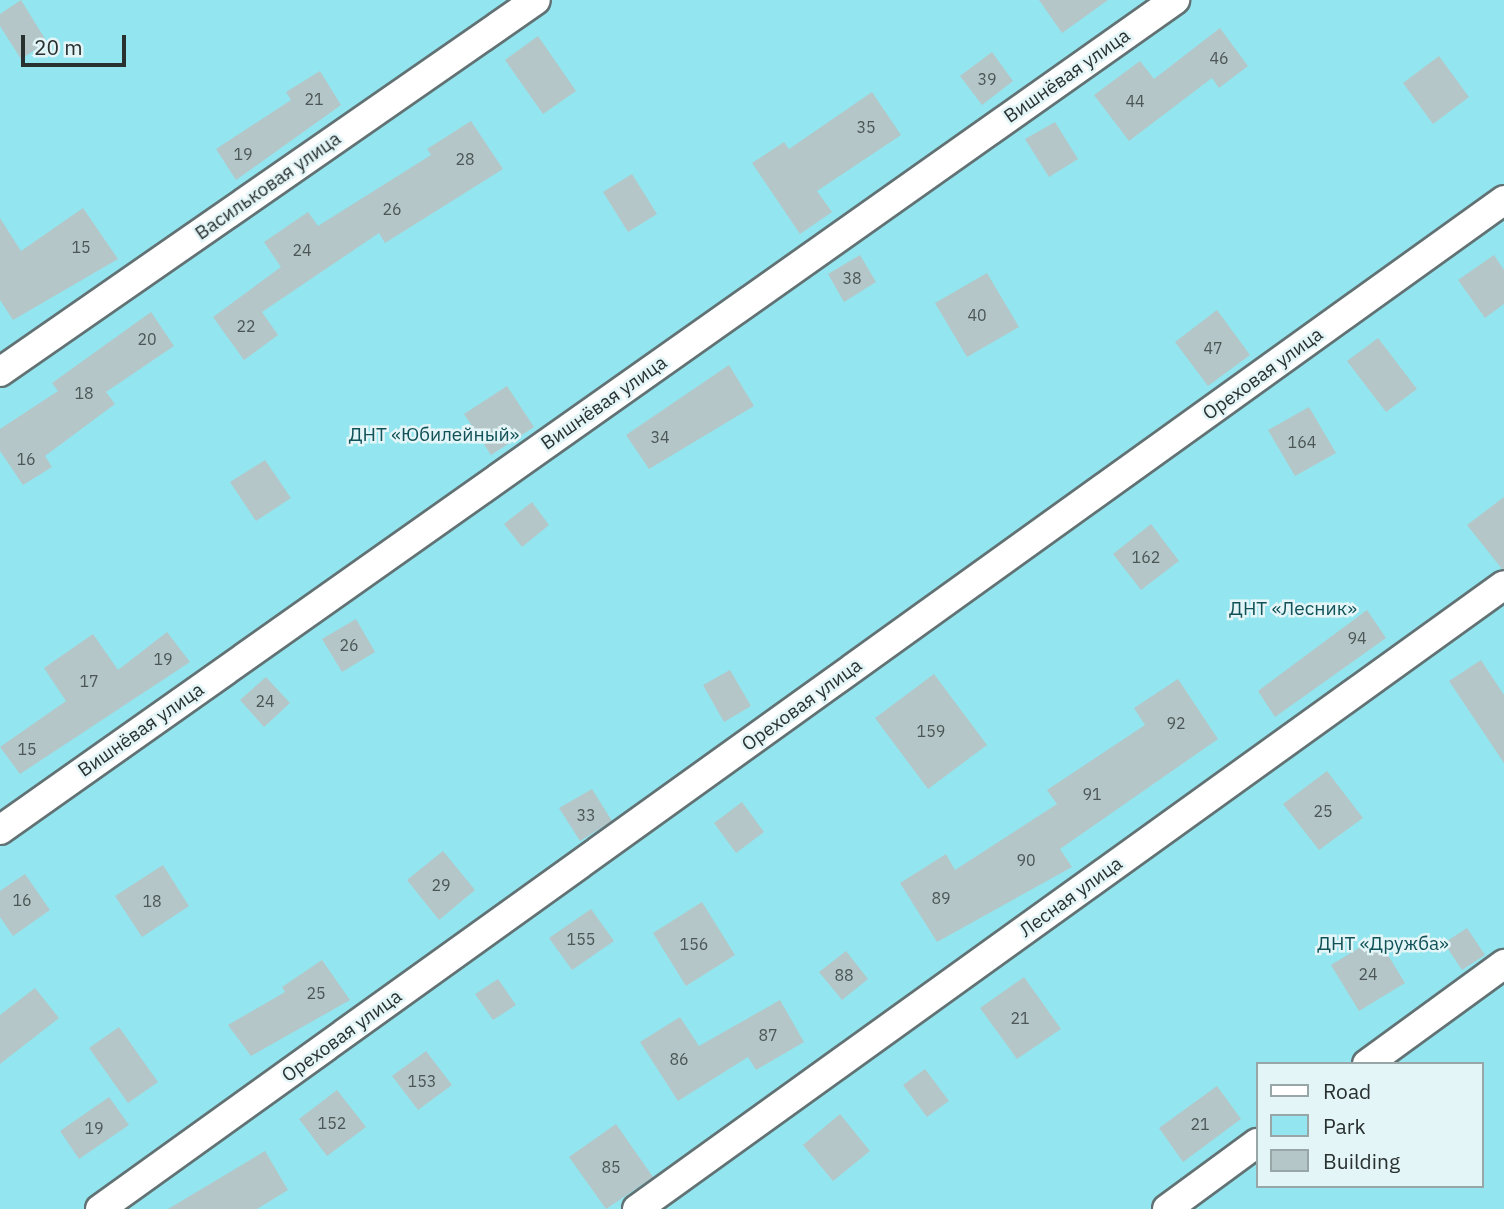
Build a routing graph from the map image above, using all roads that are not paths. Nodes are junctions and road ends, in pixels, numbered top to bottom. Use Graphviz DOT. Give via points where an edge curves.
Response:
graph roads {
  1 [pos="536,0"];
  2 [pos="1175,0"];
  3 [pos="1504,200"];
  4 [pos="0,372"];
  5 [pos="1504,585"];
  6 [pos="0,830"];
  7 [pos="1504,964"];
  8 [pos="1370,1062"];
  9 [pos="1256,1144"];
  10 [pos="100,1209"];
  11 [pos="637,1209"];
  12 [pos="1167,1209"];
  1 -- 4 [label="street, Васильковая улица"];
  2 -- 6 [label="street, Вишнёвая улица"];
  3 -- 10 [label="street, Ореховая улица"];
  5 -- 11 [label="street, Лесная улица"];
  7 -- 8 [label="street"];
  9 -- 12 [label="street"];
}
